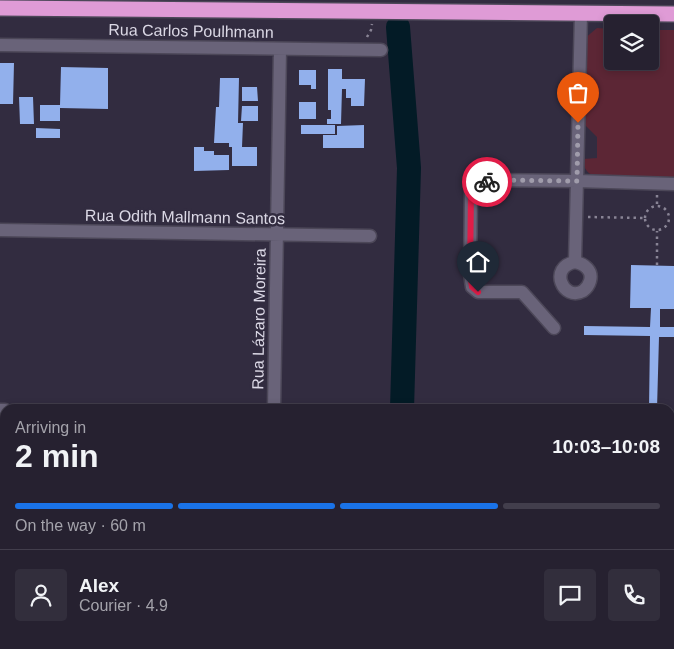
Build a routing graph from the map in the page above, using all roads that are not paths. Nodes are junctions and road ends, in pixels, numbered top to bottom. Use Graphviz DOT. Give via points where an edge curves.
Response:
graph roads {
  1 [pos="0,8"];
  2 [pos="581,14"];
  3 [pos="674,14"];
  4 [pos="0,45"];
  5 [pos="280,49"];
  6 [pos="381,50"];
  7 [pos="577,181"];
  8 [pos="674,184"];
  9 [pos="0,230"];
  10 [pos="277,234"];
  11 [pos="370,236"];
  12 [pos="576,262"];
  13 [pos="554,328"];
  14 [pos="274,404"];
  1 -- 2 [label="highway"];
  2 -- 3 [label="highway"];
  2 -- 7 [label="street"];
  4 -- 5 [label="street, Rua Carlos Poulhmann"];
  5 -- 6 [label="street, Rua Carlos Poulhmann"];
  5 -- 10 [label="street, Rua Lázaro Moreira"];
  7 -- 8 [label="street"];
  7 -- 12 [label="street"];
  7 -- 13 [label="street" via="494,180 471,192 472,287 478,292 522,292"];
  9 -- 10 [label="street, Rua Odith Mallmann Santos"];
  10 -- 11 [label="street, Rua Odith Mallmann Santos"];
  10 -- 14 [label="street, Rua Lázaro Moreira"];
}
